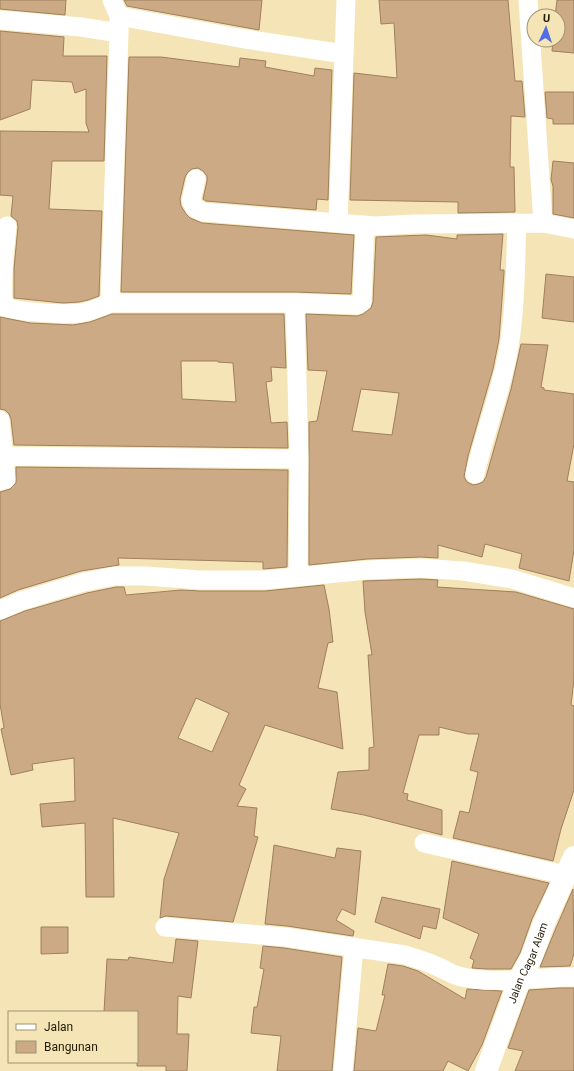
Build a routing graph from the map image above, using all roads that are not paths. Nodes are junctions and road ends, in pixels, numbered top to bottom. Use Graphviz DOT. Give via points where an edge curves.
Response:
graph roads {
  1 [pos="346,0"];
  2 [pos="528,0"];
  3 [pos="116,16"];
  4 [pos="0,20"];
  5 [pos="344,54"];
  6 [pos="196,179"];
  7 [pos="338,223"];
  8 [pos="517,223"];
  9 [pos="543,223"];
  10 [pos="365,225"];
  11 [pos="7,226"];
  12 [pos="574,229"];
  13 [pos="110,303"];
  14 [pos="294,303"];
  15 [pos="0,420"];
  16 [pos="4,456"];
  17 [pos="299,459"];
  18 [pos="475,474"];
  19 [pos="0,481"];
  20 [pos="298,577"];
  21 [pos="574,598"];
  22 [pos="0,610"];
  23 [pos="424,843"];
  24 [pos="570,866"];
  25 [pos="165,927"];
  26 [pos="354,947"];
  27 [pos="574,977"];
  28 [pos="520,979"];
  29 [pos="343,1071"];
  30 [pos="486,1071"];
  1 -- 5 [label="street"];
  2 -- 9 [label="street"];
  3 -- 4 [label="street" via="81,27"];
  3 -- 5 [label="street"];
  3 -- 13 [label="street"];
  5 -- 7 [label="street"];
  6 -- 7 [label="street" via="191,201 195,208 203,212"];
  7 -- 10 [label="street"];
  8 -- 9 [label="street"];
  8 -- 10 [label="street"];
  8 -- 18 [label="street" via="514,318 507,357"];
  9 -- 12 [label="street"];
  10 -- 14 [label="street" via="362,302 357,305"];
  11 -- 13 [label="street" via="4,307 42,312 81,313"];
  13 -- 14 [label="street"];
  14 -- 17 [label="street"];
  15 -- 16 [label="street"];
  16 -- 17 [label="street"];
  16 -- 19 [label="street" via="6,479"];
  17 -- 20 [label="street"];
  20 -- 21 [label="street" via="421,568 463,571 512,579"];
  20 -- 22 [label="street" via="200,580 115,576 84,582"];
  23 -- 24 [label="street"];
  24 -- 28 [label="street, Jalan Cagar Alam"];
  25 -- 26 [label="street" via="285,937"];
  26 -- 28 [label="street" via="405,955 431,963 457,976 491,980"];
  26 -- 29 [label="street"];
  27 -- 28 [label="street"];
  28 -- 30 [label="street, Jalan Cagar Alam"];
}
